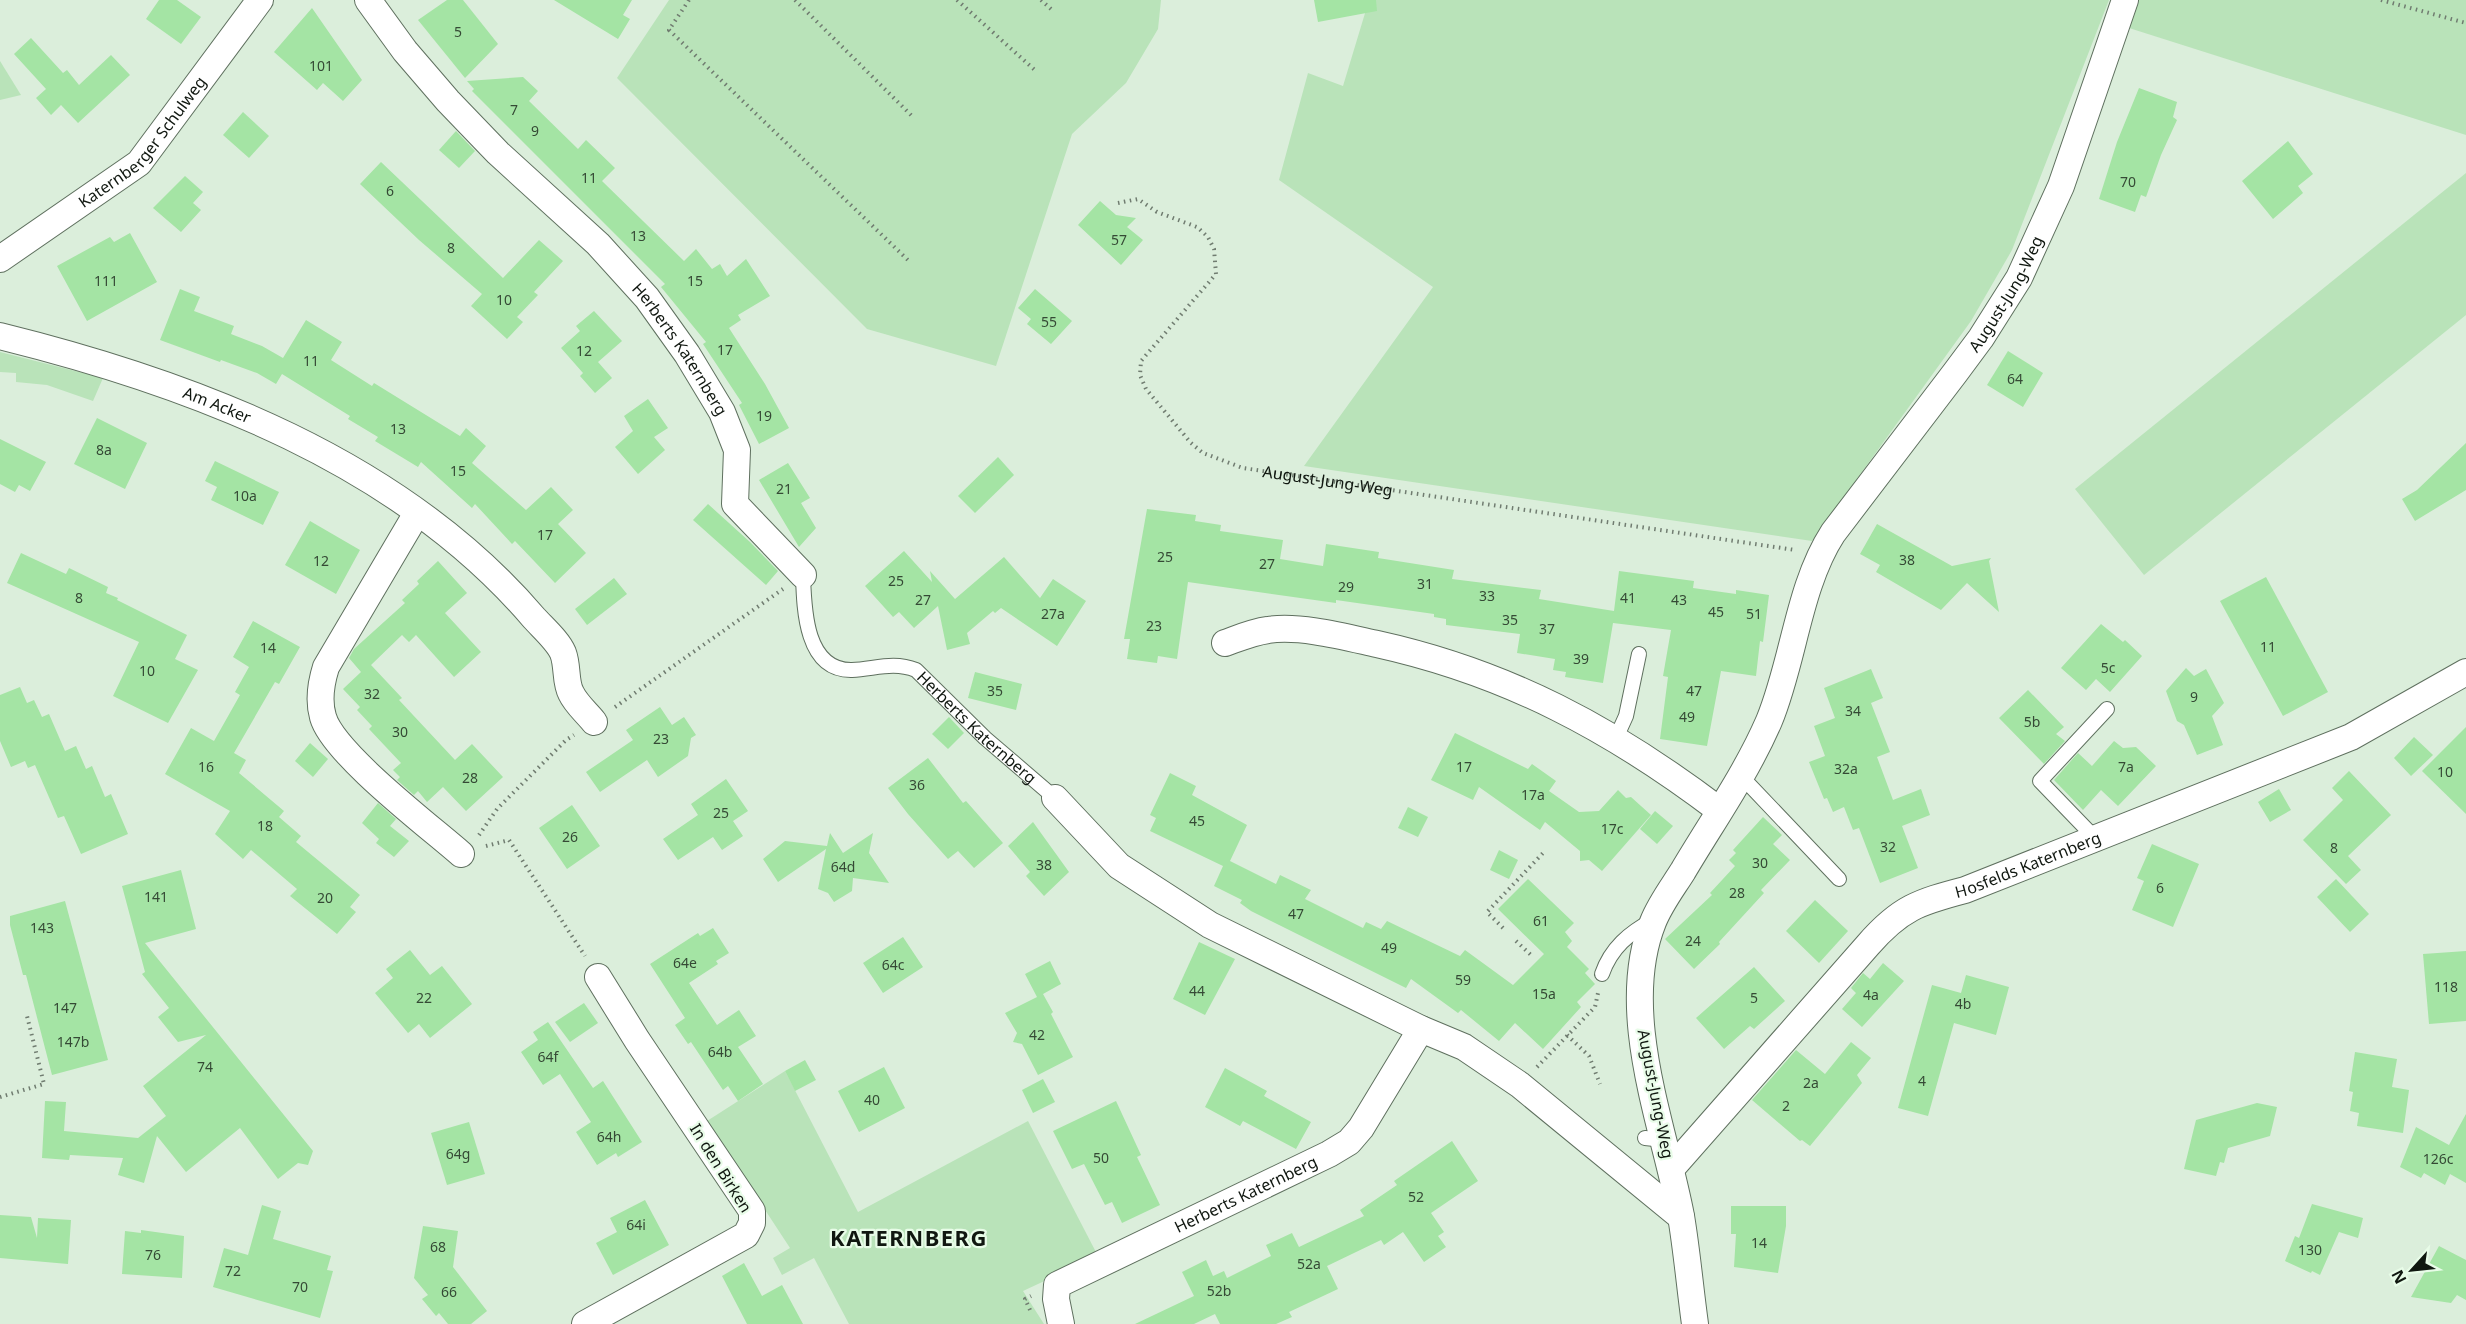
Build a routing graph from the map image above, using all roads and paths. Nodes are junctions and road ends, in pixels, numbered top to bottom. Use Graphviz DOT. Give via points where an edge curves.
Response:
graph roads {
  1 [pos="260,0"];
  2 [pos="368,0"];
  3 [pos="689,0"];
  4 [pos="795,0"];
  5 [pos="957,0"];
  6 [pos="1041,0"];
  7 [pos="2125,0"];
  8 [pos="2382,0"];
  9 [pos="1052,10"];
  10 [pos="2466,23"];
  11 [pos="1037,72"];
  12 [pos="913,117"];
  13 [pos="1118,203"];
  14 [pos="0,259"];
  15 [pos="910,262"];
  16 [pos="0,336"];
  17 [pos="417,513"];
  18 [pos="1820,553"];
  19 [pos="803,574"];
  20 [pos="1224,643"];
  21 [pos="1639,654"];
  22 [pos="2466,672"];
  23 [pos="2107,709"];
  24 [pos="594,722"];
  25 [pos="1616,738"];
  26 [pos="1741,776"];
  27 [pos="1055,798"];
  28 [pos="1719,810"];
  29 [pos="485,830"];
  30 [pos="2095,838"];
  31 [pos="509,840"];
  32 [pos="1545,851"];
  33 [pos="461,854"];
  34 [pos="1839,879"];
  35 [pos="1653,920"];
  36 [pos="1503,928"];
  37 [pos="1516,941"];
  38 [pos="1532,956"];
  39 [pos="1602,974"];
  40 [pos="598,977"];
  41 [pos="1597,996"];
  42 [pos="27,1016"];
  43 [pos="1421,1029"];
  44 [pos="1567,1035"];
  45 [pos="1600,1084"];
  46 [pos="1520,1085"];
  47 [pos="0,1097"];
  48 [pos="1671,1169"];
  49 [pos="1681,1217"];
  50 [pos="585,1324"];
  51 [pos="1061,1324"];
  52 [pos="1695,1324"];
  1 -- 14 [label="street, Katernberger Schulweg" via="139,163"];
  2 -- 19 [label="street, Herberts Katernberg" via="448,101 498,153 598,244 647,298 722,412 737,450 735,504"];
  3 -- 15 [label="path" via="669,30"];
  4 -- 12 [label="path"];
  5 -- 11 [label="path"];
  6 -- 9 [label="path"];
  7 -- 18 [label="street, August-Jung-Weg" via="2061,186 2019,278 1968,356"];
  8 -- 10 [label="path"];
  13 -- 18 [label="path, August-Jung-Weg" via="1138,199 1156,212 1197,227 1214,249 1216,274 1141,361 1140,375 1146,389 1203,453 1243,468"];
  16 -- 17 [label="street, Am Acker" via="152,379 203,398 326,454"];
  17 -- 24 [label="street, Am Acker" via="456,540 534,617 562,652 571,693"];
  17 -- 33 [label="street" via="326,667 320,684 323,718 352,758"];
  18 -- 26 [label="street, August-Jung-Weg" via="1781,688"];
  19 -- 24 [label="path"];
  19 -- 27 [label="lane, Herberts Katernberg" via="804,602 821,658 837,668 851,670 903,665 916,670 985,738"];
  20 -- 25 [label="street" via="1284,628 1403,650 1491,678"];
  21 -- 25 [label="lane" via="1626,716"];
  22 -- 30 [label="street, Hosfelds Katernberg" via="2351,736"];
  23 -- 30 [label="lane" via="2040,781"];
  24 -- 29 [label="path" via="566,740 497,809"];
  25 -- 28 [label="street"];
  26 -- 28 [label="street, August-Jung-Weg"];
  26 -- 34 [label="lane"];
  27 -- 43 [label="street, Herberts Katernberg" via="1119,866 1210,925"];
  28 -- 35 [label="street, August-Jung-Weg"];
  30 -- 48 [label="street, Hosfelds Katernberg" via="1965,890 1922,902 1897,915"];
  31 -- 40 [label="path"];
  32 -- 36 [label="path" via="1487,912"];
  35 -- 39 [label="lane" via="1620,943"];
  35 -- 48 [label="street, August-Jung-Weg" via="1643,959 1641,1012 1654,1139"];
  37 -- 38 [label="path"];
  40 -- 50 [label="street, In den Birken" via="752,1211 752,1224 746,1235"];
  41 -- 44 [label="path" via="1594,1007"];
  42 -- 47 [label="path" via="44,1084"];
  43 -- 46 [label="street, Herberts Katernberg" via="1464,1047"];
  43 -- 51 [label="street, Herberts Katernberg" via="1349,1142 1057,1285"];
  44 -- 45 [label="path" via="1589,1056"];
  44 -- 46 [label="path"];
  46 -- 49 [label="street, Herberts Katernberg"];
  48 -- 49 [label="street, August-Jung-Weg"];
  49 -- 52 [label="street, August-Jung-Weg"];
}
